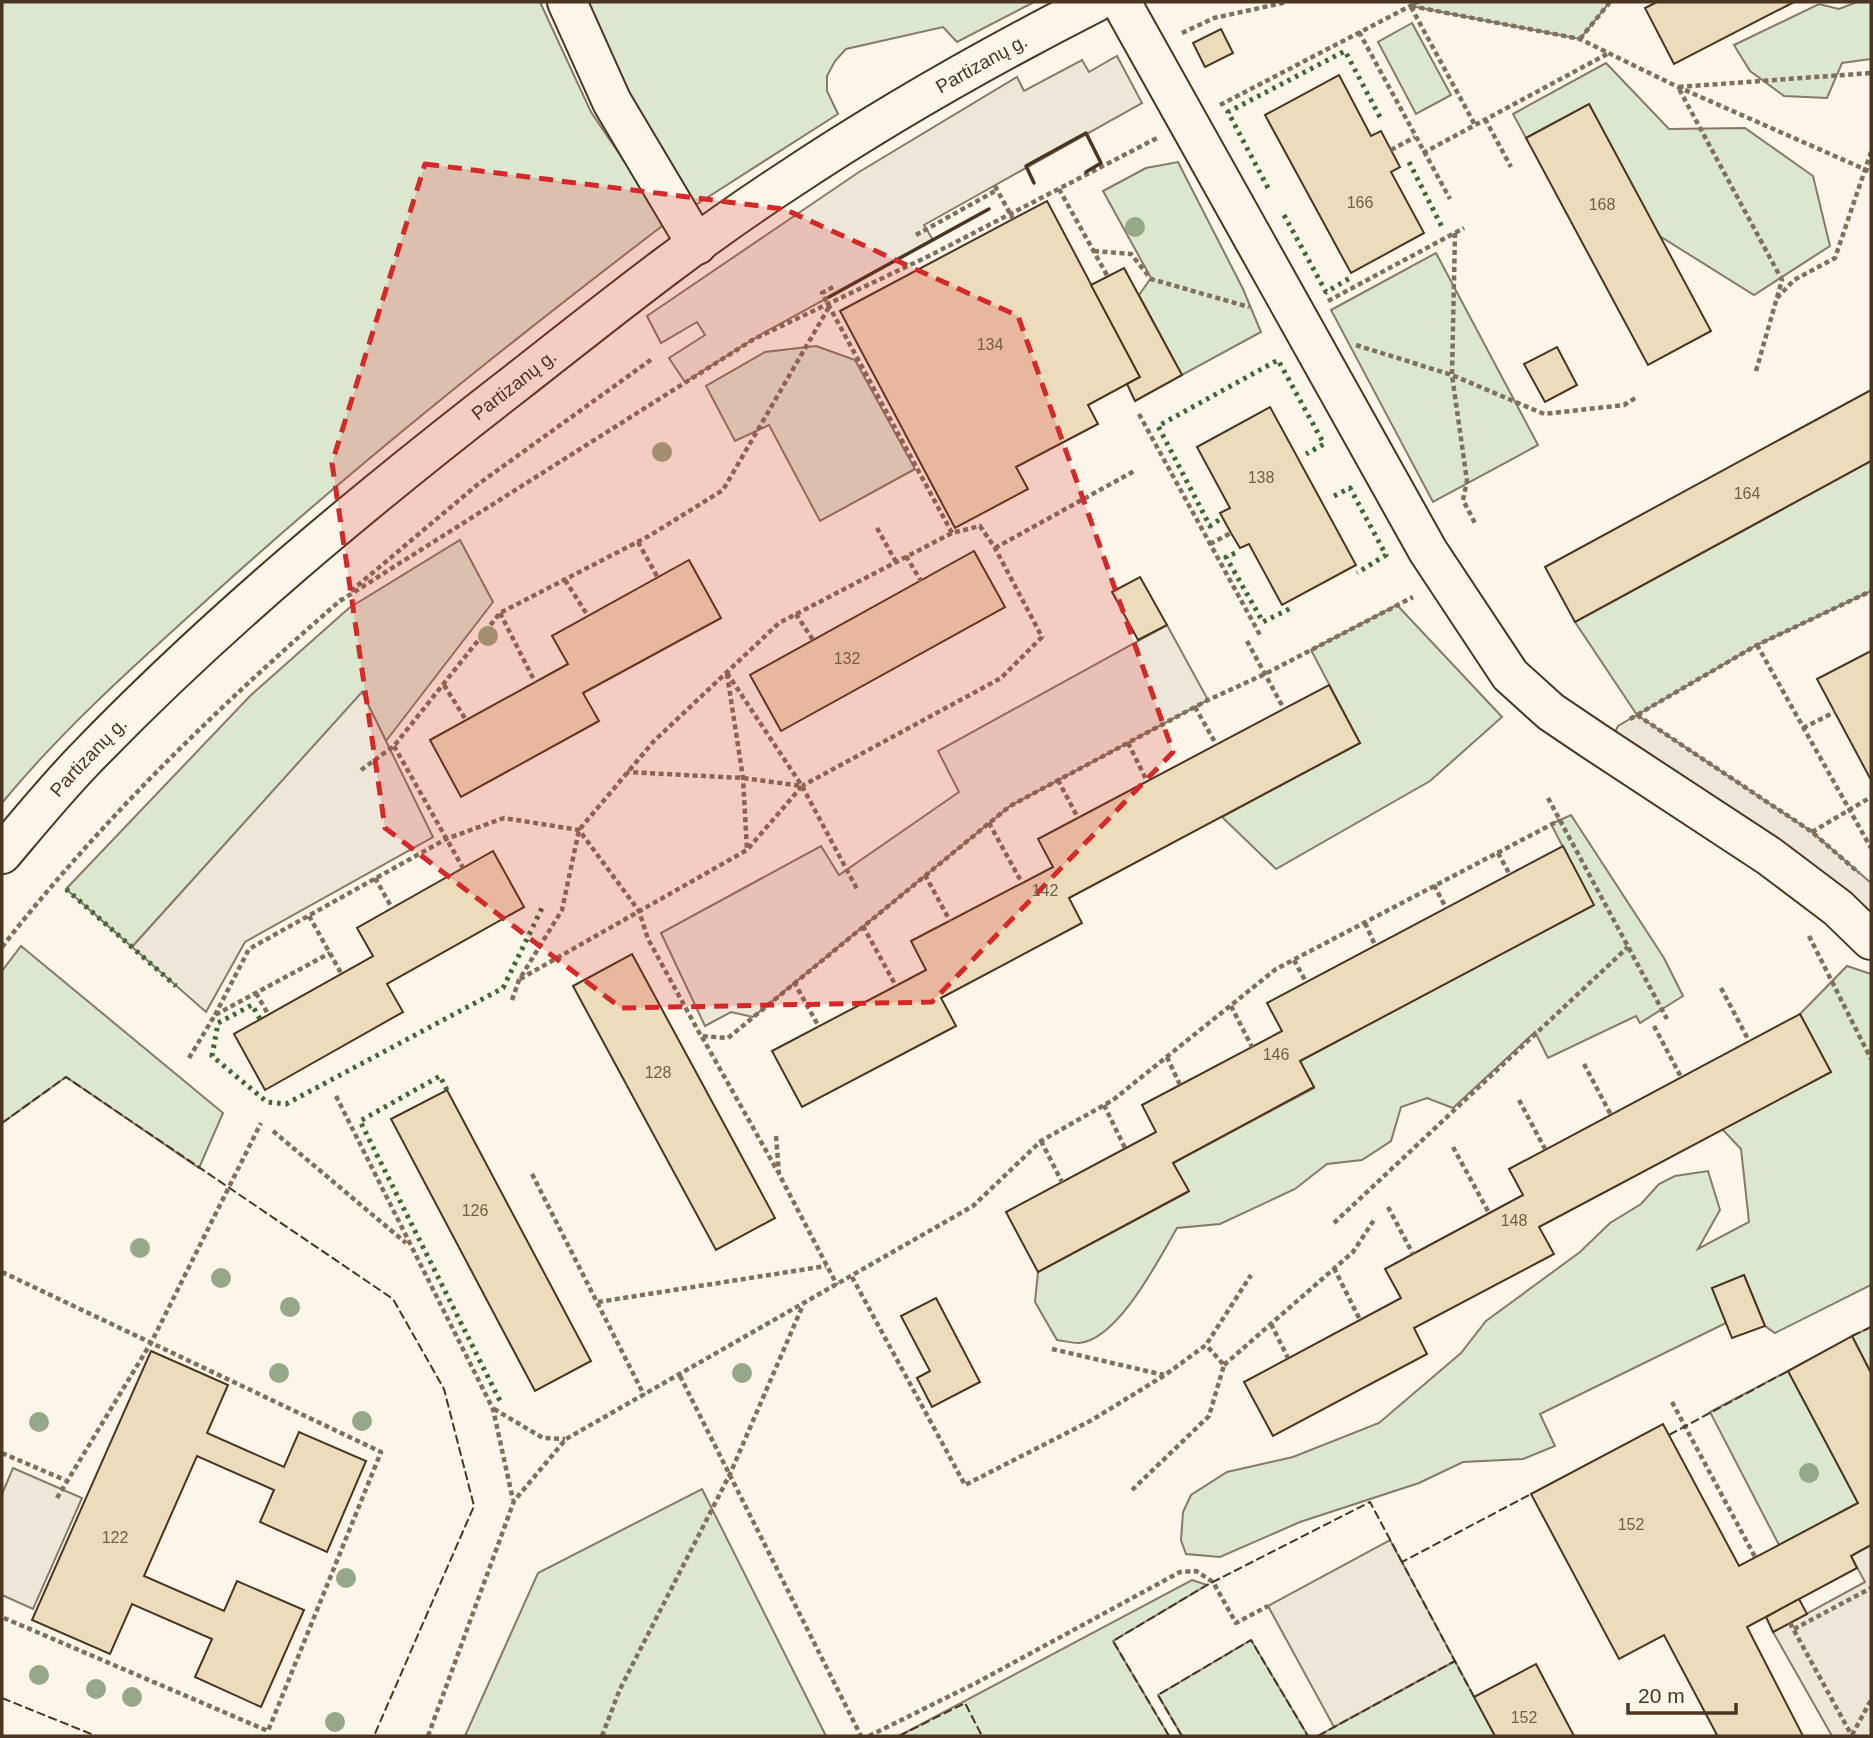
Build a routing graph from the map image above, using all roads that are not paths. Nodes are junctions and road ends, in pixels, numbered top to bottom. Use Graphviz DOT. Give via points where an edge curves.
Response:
graph roads {
  1 [pos="567,2"];
  2 [pos="1096,2"];
  3 [pos="1121,2"];
  4 [pos="697,245"];
  5 [pos="2,854"];
  6 [pos="1871,940"];
  1 -- 4 [label="street" via="612,102"];
  2 -- 4 [label="street, Partizanų g." via="861,134"];
  3 -- 6 [label="street" via="1428,551 1510,675 1551,712 1769,856 1838,908"];
  4 -- 5 [label="street, Partizanų g." via="423,455 309,549 84,760"];
}
